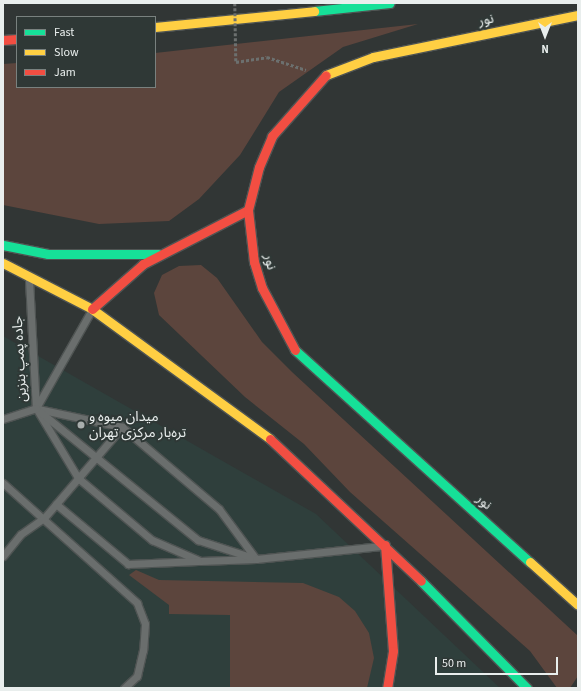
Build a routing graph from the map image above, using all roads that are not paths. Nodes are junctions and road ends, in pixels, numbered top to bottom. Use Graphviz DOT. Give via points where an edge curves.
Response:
graph roads {
  1 [pos="390,3"];
  2 [pos="578,15"];
  3 [pos="156,27"];
  4 [pos="16,39"];
  5 [pos="3,40"];
  6 [pos="248,210"];
  7 [pos="3,245"];
  8 [pos="162,254"];
  9 [pos="3,263"];
  10 [pos="29,275"];
  11 [pos="92,309"];
  12 [pos="36,408"];
  13 [pos="3,419"];
  14 [pos="122,427"];
  15 [pos="97,455"];
  16 [pos="78,478"];
  17 [pos="3,483"];
  18 [pos="56,504"];
  19 [pos="44,518"];
  20 [pos="385,545"];
  21 [pos="3,556"];
  22 [pos="256,559"];
  23 [pos="200,561"];
  24 [pos="578,605"];
  25 [pos="124,688"];
  26 [pos="387,688"];
  27 [pos="527,688"];
  1 -- 3 [label="main road"];
  2 -- 6 [label="main road, نور" via="373,57 324,76 272,136 259,167"];
  4 -- 5 [label="main road"];
  6 -- 8 [label="main road"];
  6 -- 24 [label="main road, نور" via="254,262 262,288 290,345"];
  7 -- 8 [label="main road" via="48,254"];
  8 -- 11 [label="main road" via="143,264"];
  9 -- 10 [label="main road"];
  10 -- 11 [label="main road"];
  10 -- 12 [label="lane, جاده پمپ بنزین"];
  11 -- 12 [label="lane"];
  11 -- 20 [label="main road" via="271,440"];
  12 -- 13 [label="lane, جاده پمپ بنزین"];
  12 -- 14 [label="lane"];
  12 -- 15 [label="lane"];
  12 -- 16 [label="lane"];
  14 -- 15 [label="lane"];
  14 -- 22 [label="lane" via="219,509"];
  15 -- 16 [label="lane"];
  15 -- 22 [label="lane" via="198,540"];
  16 -- 18 [label="lane"];
  16 -- 23 [label="lane" via="152,540"];
  17 -- 19 [label="lane"];
  18 -- 19 [label="lane"];
  18 -- 23 [label="lane" via="128,564"];
  19 -- 21 [label="lane" via="21,534"];
  19 -- 25 [label="lane" via="138,603 145,624 143,650 137,676"];
  20 -- 22 [label="lane"];
  20 -- 26 [label="main road" via="393,652"];
  20 -- 27 [label="main road"];
  22 -- 23 [label="lane"];
}
